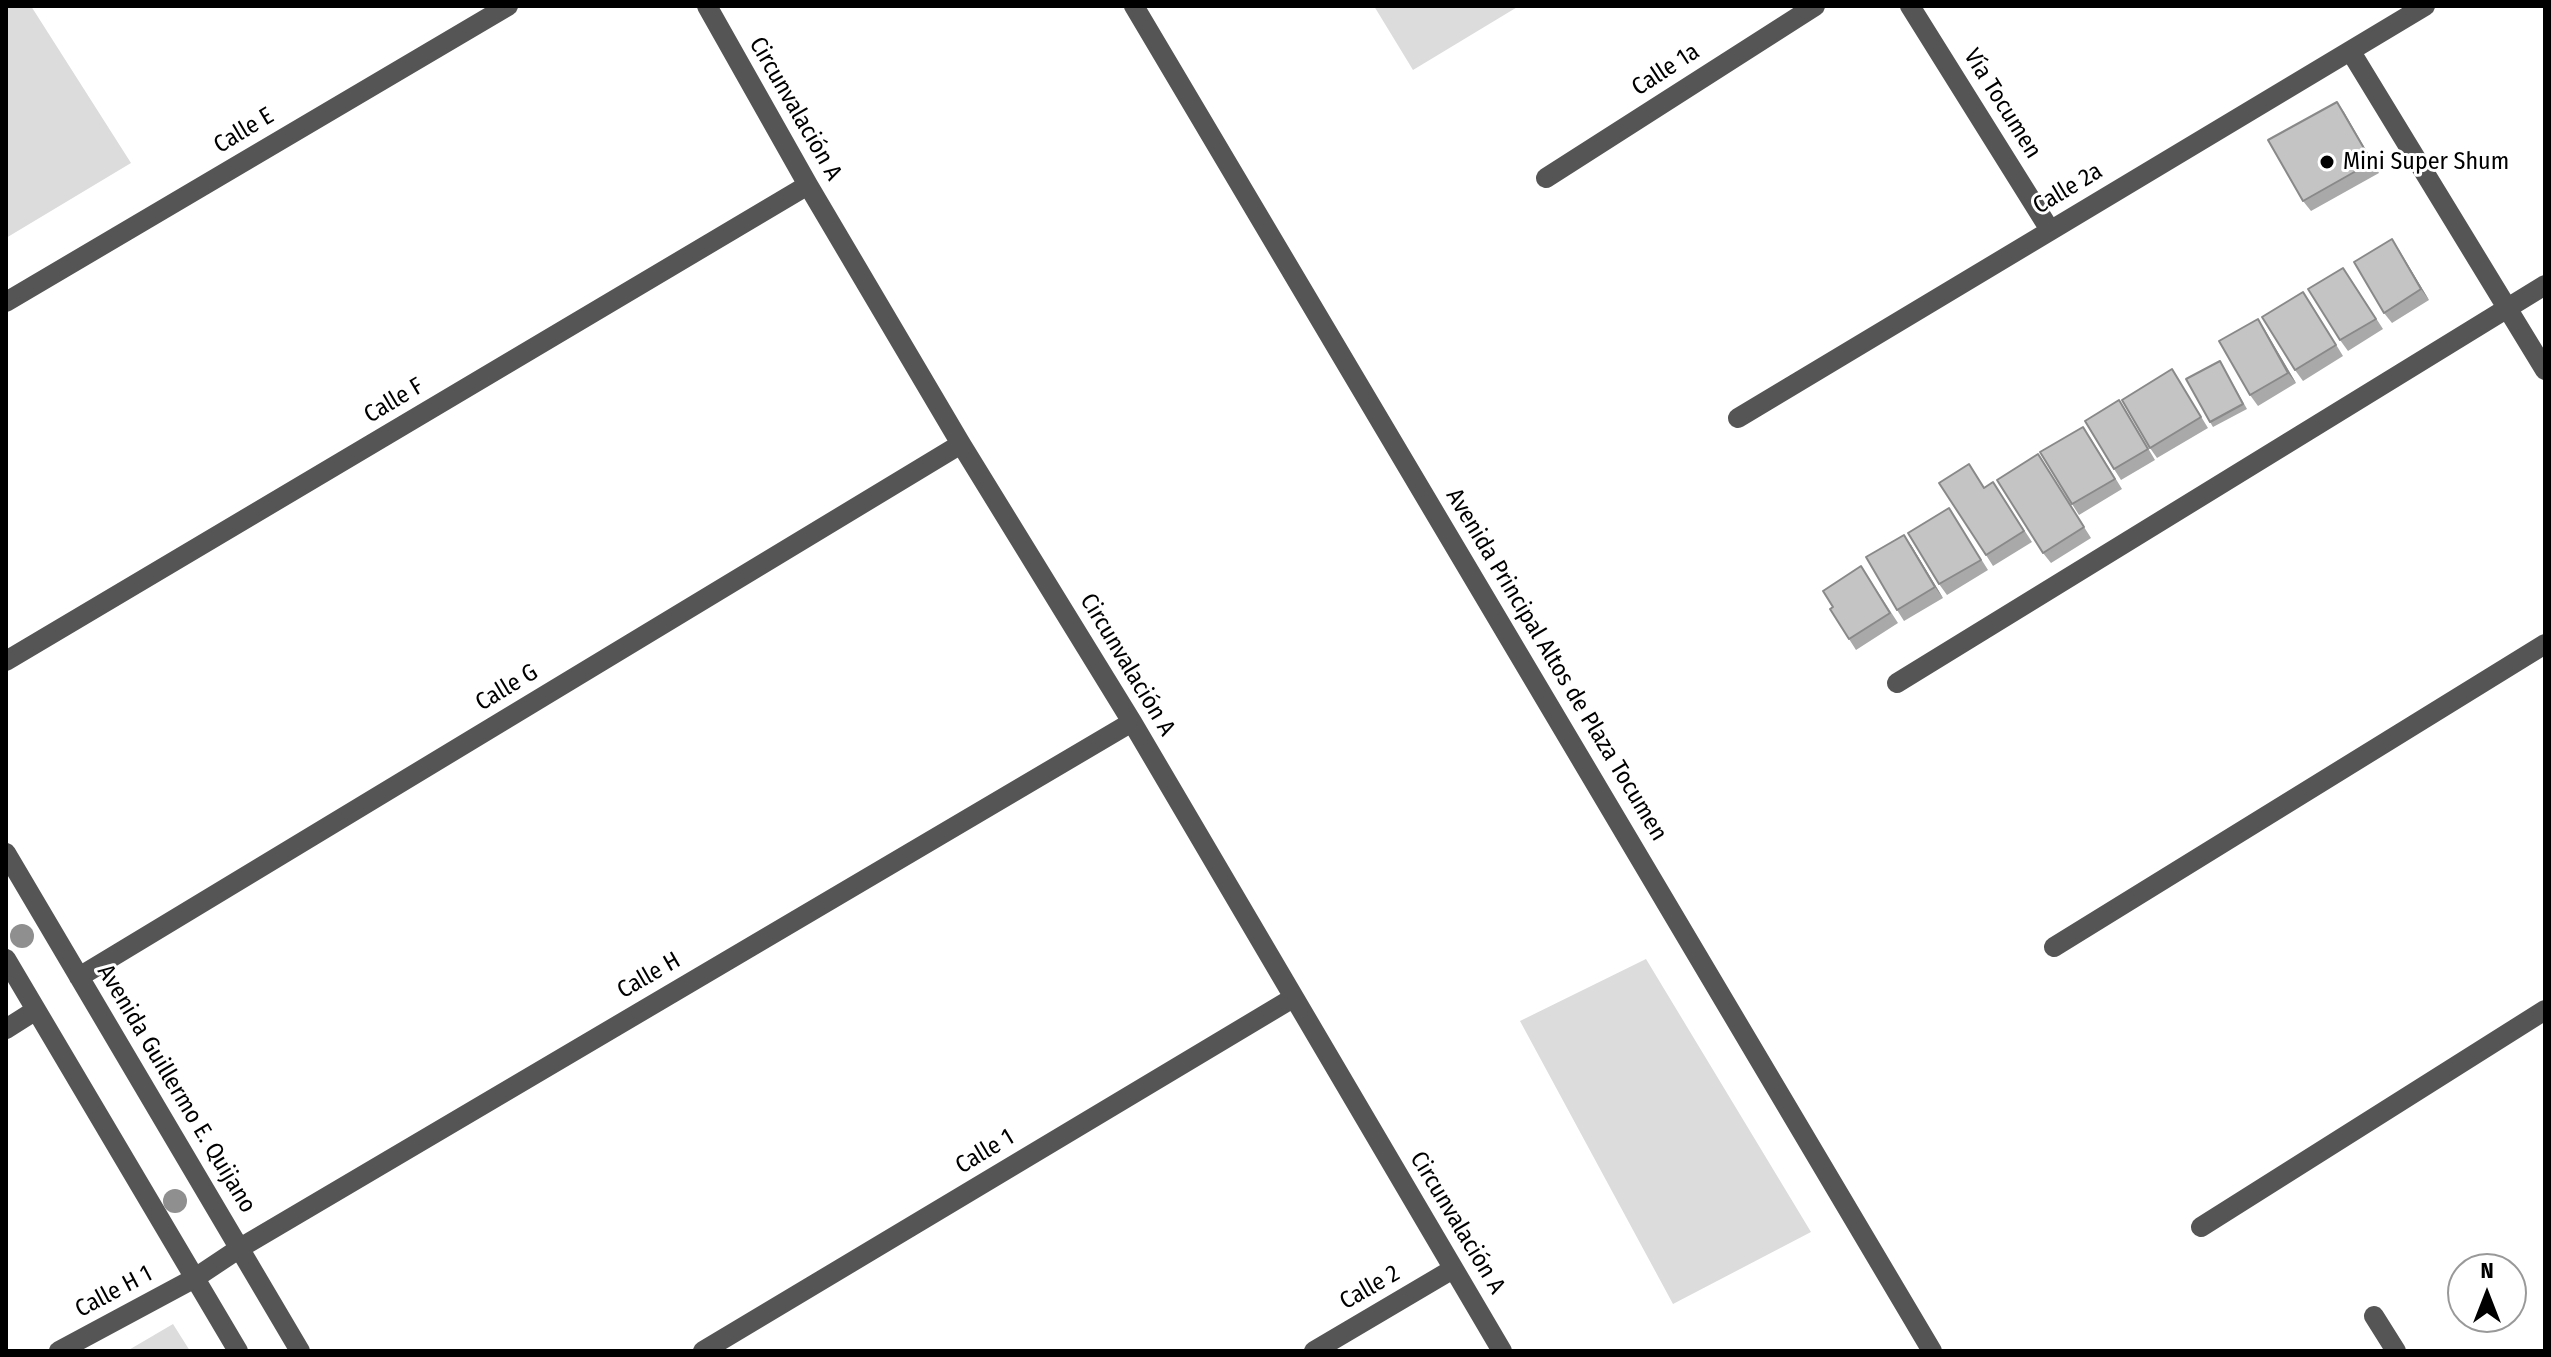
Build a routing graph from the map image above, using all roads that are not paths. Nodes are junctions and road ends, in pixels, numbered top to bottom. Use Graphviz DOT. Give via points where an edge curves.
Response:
graph roads {
  1 [pos="508,6"];
  2 [pos="707,6"];
  3 [pos="1134,6"];
  4 [pos="1815,6"];
  5 [pos="1910,6"];
  6 [pos="2425,6"];
  7 [pos="2351,52"];
  8 [pos="1546,178"];
  9 [pos="808,185"];
  10 [pos="2050,230"];
  11 [pos="2545,285"];
  12 [pos="6,302"];
  13 [pos="2507,308"];
  14 [pos="2545,370"];
  15 [pos="1738,418"];
  16 [pos="961,444"];
  17 [pos="2545,644"];
  18 [pos="6,661"];
  19 [pos="1897,683"];
  20 [pos="1132,722"];
  21 [pos="6,853"];
  22 [pos="2054,947"];
  23 [pos="6,959"];
  24 [pos="79,977"];
  25 [pos="1293,998"];
  26 [pos="36,1010"];
  27 [pos="2545,1010"];
  28 [pos="6,1029"];
  29 [pos="2201,1227"];
  30 [pos="240,1248"];
  31 [pos="1453,1269"];
  32 [pos="195,1278"];
  33 [pos="2374,1316"];
  34 [pos="59,1351"];
  35 [pos="238,1351"];
  36 [pos="300,1351"];
  37 [pos="703,1351"];
  38 [pos="1314,1351"];
  39 [pos="1502,1351"];
  40 [pos="1932,1351"];
  41 [pos="2396,1351"];
  1 -- 12 [label="street, Calle E"];
  2 -- 9 [label="street, Circunvalación A"];
  3 -- 40 [label="street, Avenida Principal Altos de Plaza Tocumen"];
  4 -- 8 [label="street, Calle 1a"];
  5 -- 10 [label="street, Vía Tocumen"];
  6 -- 7 [label="street, Calle 2a"];
  7 -- 10 [label="street, Calle 2a"];
  7 -- 13 [label="street"];
  9 -- 16 [label="street, Circunvalación A"];
  9 -- 18 [label="street, Calle F"];
  10 -- 15 [label="street, Calle 2a"];
  11 -- 13 [label="street"];
  13 -- 14 [label="street"];
  13 -- 19 [label="street"];
  16 -- 20 [label="street, Circunvalación A"];
  16 -- 24 [label="street, Calle G"];
  17 -- 22 [label="street"];
  20 -- 25 [label="street, Circunvalación A"];
  20 -- 30 [label="street, Calle H"];
  21 -- 24 [label="street, Avenida Guillermo E. Quijano"];
  23 -- 26 [label="street"];
  24 -- 30 [label="street, Avenida Guillermo E. Quijano"];
  25 -- 31 [label="street, Circunvalación A"];
  25 -- 37 [label="street, Calle 1"];
  26 -- 28 [label="street"];
  26 -- 32 [label="street"];
  27 -- 29 [label="street"];
  30 -- 32 [label="street, Calle H"];
  30 -- 36 [label="street, Avenida Guillermo E. Quijano"];
  31 -- 38 [label="street, Calle 2"];
  31 -- 39 [label="street, Circunvalación A"];
  32 -- 34 [label="street, Calle H 1"];
  32 -- 35 [label="street"];
  33 -- 41 [label="street"];
}
